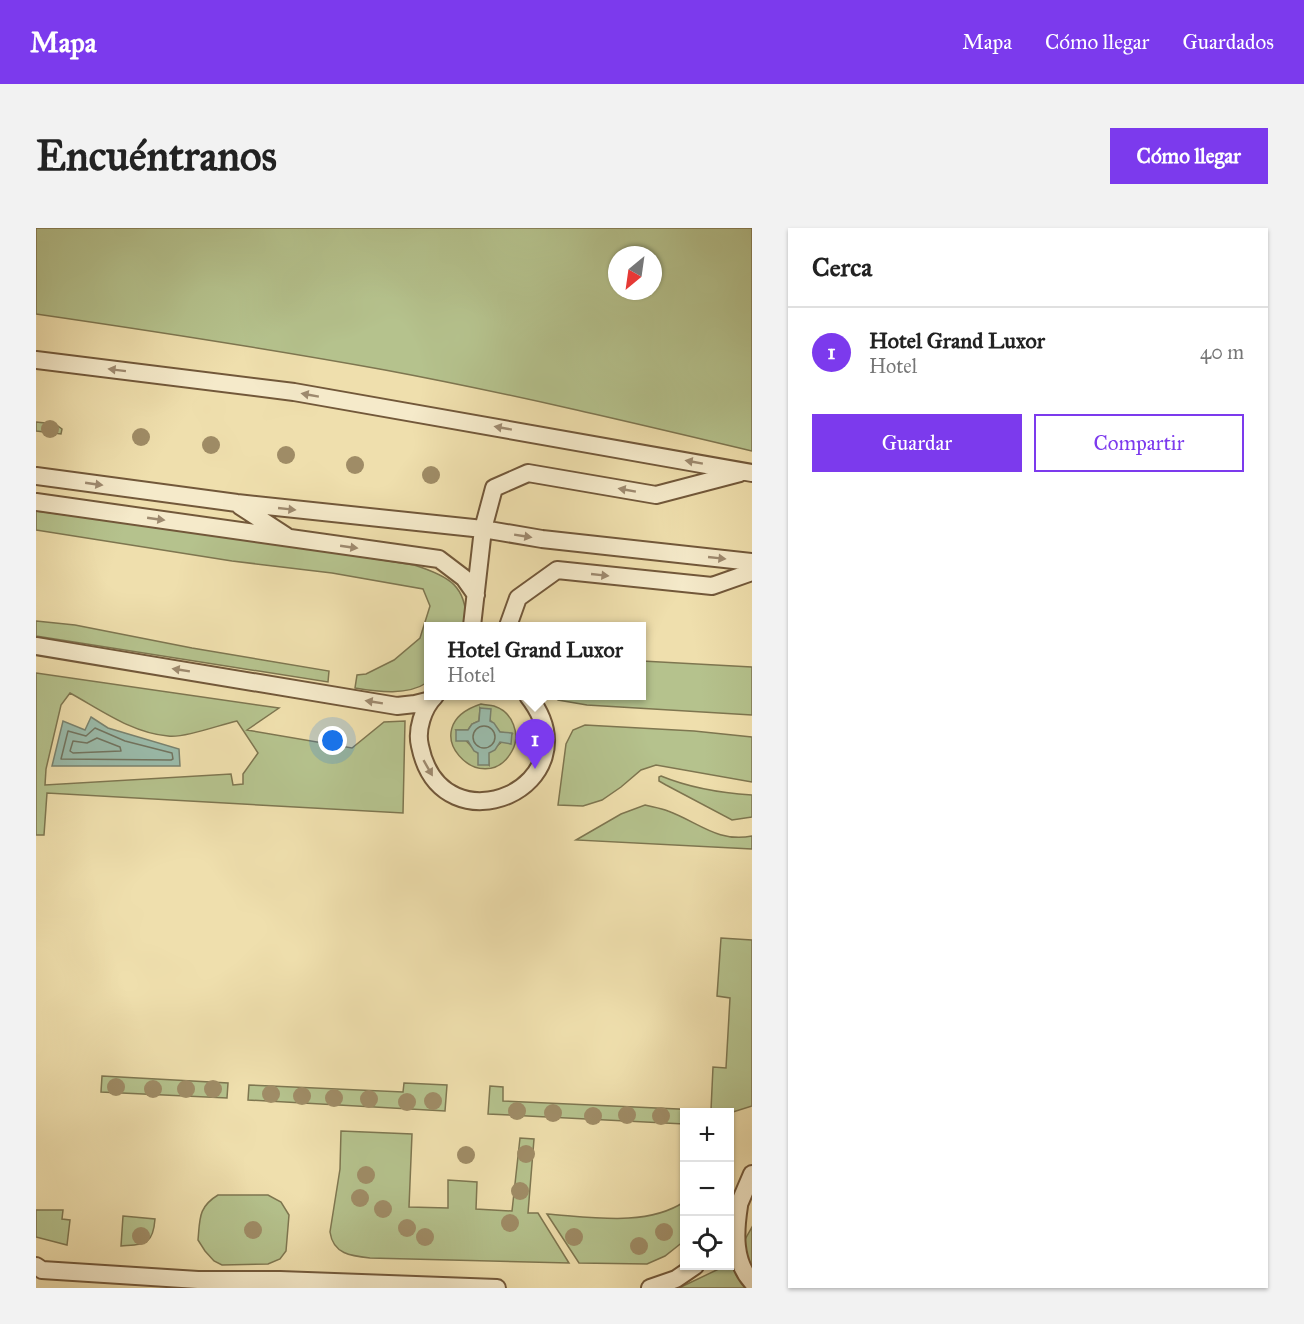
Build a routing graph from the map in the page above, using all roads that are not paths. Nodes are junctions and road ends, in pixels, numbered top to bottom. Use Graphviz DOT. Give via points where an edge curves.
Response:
graph roads {
  1 [pos="36,360"];
  2 [pos="62,363"];
  3 [pos="36,371"];
  4 [pos="748,472"];
  5 [pos="36,476"];
  6 [pos="36,502"];
  7 [pos="237,503"];
  8 [pos="483,529"];
  9 [pos="289,538"];
  10 [pos="752,562"];
  11 [pos="752,572"];
  12 [pos="476,595"];
  13 [pos="473,622"];
  14 [pos="510,622"];
  15 [pos="36,646"];
  16 [pos="429,700"];
  17 [pos="433,700"];
  18 [pos="531,700"];
  19 [pos="752,1174"];
  20 [pos="739,1206"];
  21 [pos="734,1216"];
  22 [pos="36,1266"];
  23 [pos="689,1270"];
  24 [pos="752,1282"];
  25 [pos="497,1288"];
  26 [pos="650,1288"];
  1 -- 2 [label="lane"];
  2 -- 3 [label="lane"];
  4 -- 2 [label="lane, one-way" via="294,392"];
  4 -- 8 [label="lane, one-way" via="656,495 528,473 494,488"];
  5 -- 7 [label="lane, one-way"];
  6 -- 9 [label="lane, one-way"];
  7 -- 8 [label="lane, one-way"];
  7 -- 9 [label="lane"];
  8 -- 10 [label="lane, one-way"];
  8 -- 12 [label="lane"];
  9 -- 12 [label="lane, one-way" via="439,559 464,578"];
  14 -- 11 [label="lane, one-way" via="518,598 557,570 712,586"];
  12 -- 13 [label="lane"];
  16 -- 15 [label="lane, one-way" via="397,706"];
  17 -- 18 [label="lane, one-way" via="422,719 418,740 423,761 434,780 450,793 471,801 510,796 539,767 545,748 545,727"];
  19 -- 20 [label="lane"];
  20 -- 21 [label="lane"];
  20 -- 24 [label="lane" via="735,1232 740,1264"];
  22 -- 25 [label="lane" via="42,1270 198,1280"];
  23 -- 26 [label="lane"];
}
